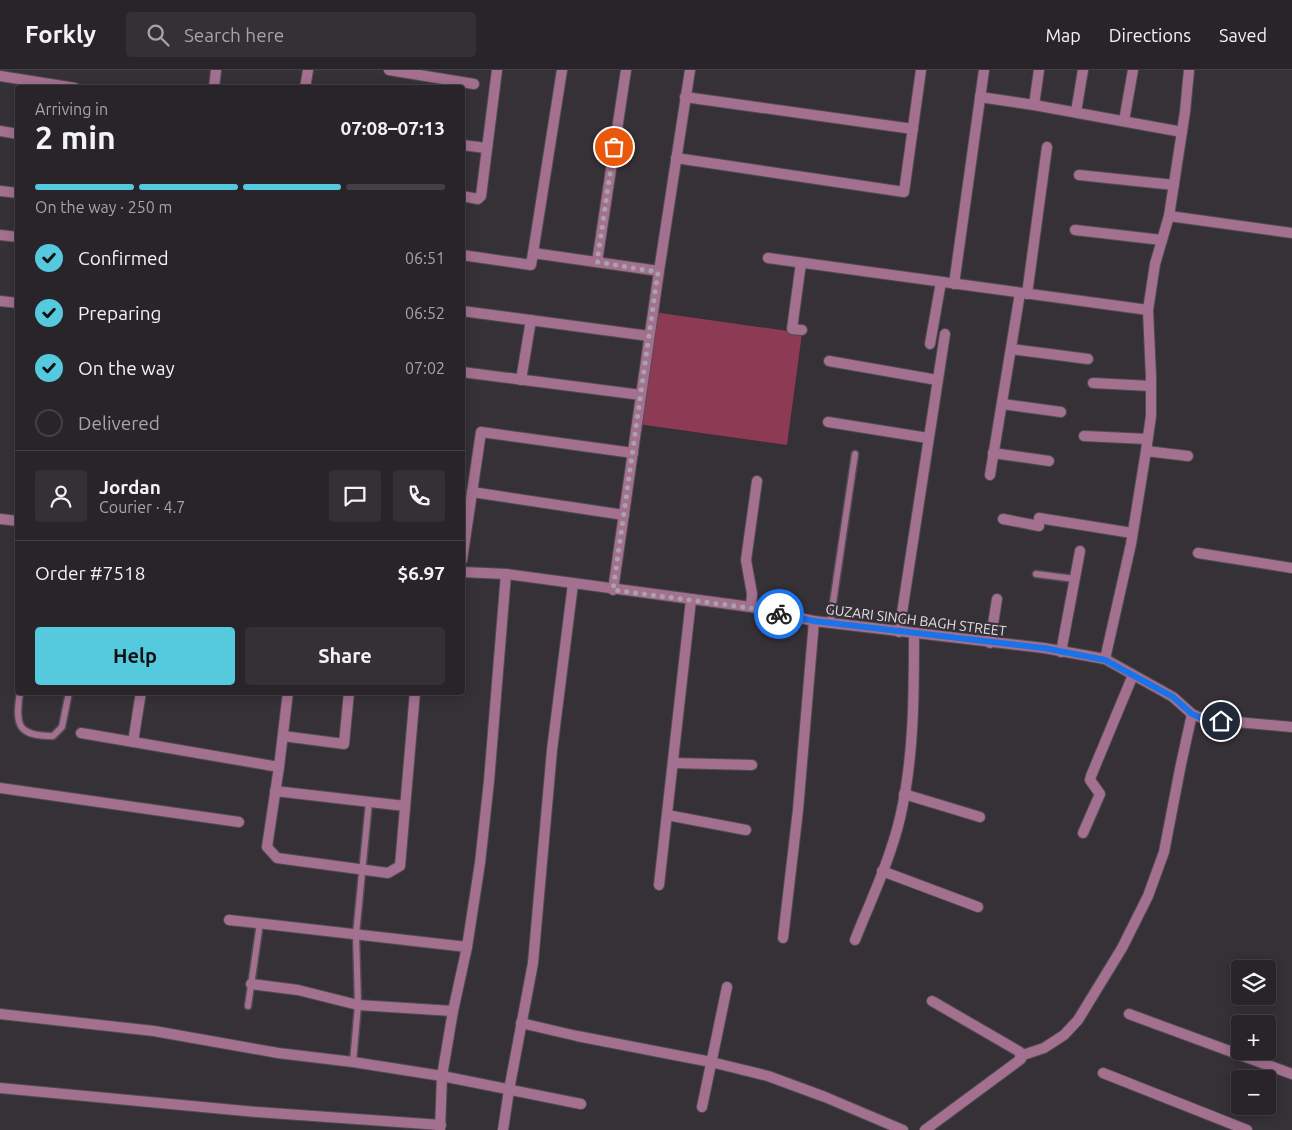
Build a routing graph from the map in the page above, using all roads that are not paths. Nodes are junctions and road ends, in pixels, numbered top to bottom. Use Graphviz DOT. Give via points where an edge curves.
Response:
graph roads {
  1 [pos="216,70"];
  2 [pos="308,70"];
  3 [pos="389,70"];
  4 [pos="497,70"];
  5 [pos="562,70"];
  6 [pos="626,70"];
  7 [pos="690,70"];
  8 [pos="921,70"];
  9 [pos="984,70"];
  10 [pos="1039,70"];
  11 [pos="1083,70"];
  12 [pos="1133,70"];
  13 [pos="1189,70"];
  14 [pos="0,76"];
  15 [pos="474,84"];
  16 [pos="56,85"];
  17 [pos="214,85"];
  18 [pos="306,85"];
  19 [pos="980,97"];
  20 [pos="685,98"];
  21 [pos="1034,104"];
  22 [pos="1076,112"];
  23 [pos="1124,121"];
  24 [pos="913,129"];
  25 [pos="0,131"];
  26 [pos="1182,132"];
  27 [pos="15,134"];
  28 [pos="465,145"];
  29 [pos="1047,147"];
  30 [pos="486,148"];
  31 [pos="676,158"];
  32 [pos="1079,175"];
  33 [pos="1174,185"];
  34 [pos="0,191"];
  35 [pos="15,193"];
  36 [pos="465,196"];
  37 [pos="1169,216"];
  38 [pos="1075,230"];
  39 [pos="1292,233"];
  40 [pos="0,235"];
  41 [pos="15,237"];
  42 [pos="1162,240"];
  43 [pos="533,253"];
  44 [pos="465,255"];
  45 [pos="768,258"];
  46 [pos="597,262"];
  47 [pos="801,263"];
  48 [pos="658,272"];
  49 [pos="941,282"];
  50 [pos="954,284"];
  51 [pos="1024,294"];
  52 [pos="0,301"];
  53 [pos="15,303"];
  54 [pos="1148,310"];
  55 [pos="465,311"];
  56 [pos="531,320"];
  57 [pos="802,330"];
  58 [pos="945,334"];
  59 [pos="649,336"];
  60 [pos="930,344"];
  61 [pos="1011,349"];
  62 [pos="1088,359"];
  63 [pos="830,361"];
  64 [pos="465,372"];
  65 [pos="521,380"];
  66 [pos="938,380"];
  67 [pos="1093,383"];
  68 [pos="1151,386"];
  69 [pos="641,395"];
  70 [pos="1002,404"];
  71 [pos="1061,412"];
  72 [pos="828,422"];
  73 [pos="1084,436"];
  74 [pos="928,438"];
  75 [pos="1147,440"];
  76 [pos="1146,451"];
  77 [pos="633,453"];
  78 [pos="993,453"];
  79 [pos="855,454"];
  80 [pos="1188,456"];
  81 [pos="1049,461"];
  82 [pos="990,475"];
  83 [pos="757,481"];
  84 [pos="472,492"];
  85 [pos="624,514"];
  86 [pos="0,519"];
  87 [pos="1003,519"];
  88 [pos="15,521"];
  89 [pos="1132,534"];
  90 [pos="465,540"];
  91 [pos="1080,550"];
  92 [pos="1198,553"];
  93 [pos="1292,568"];
  94 [pos="465,572"];
  95 [pos="506,574"];
  96 [pos="1036,574"];
  97 [pos="1075,579"];
  98 [pos="573,584"];
  99 [pos="613,590"];
  100 [pos="997,598"];
  101 [pos="691,600"];
  102 [pos="751,608"];
  103 [pos="814,621"];
  104 [pos="830,623"];
  105 [pos="898,632"];
  106 [pos="914,634"];
  107 [pos="990,643"];
  108 [pos="1061,652"];
  109 [pos="1105,660"];
  110 [pos="1133,675"];
  111 [pos="20,695"];
  112 [pos="67,695"];
  113 [pos="140,695"];
  114 [pos="288,695"];
  115 [pos="350,695"];
  116 [pos="415,695"];
  117 [pos="1192,714"];
  118 [pos="1292,726"];
  119 [pos="81,733"];
  120 [pos="283,736"];
  121 [pos="132,742"];
  122 [pos="673,763"];
  123 [pos="752,766"];
  124 [pos="278,767"];
  125 [pos="0,788"];
  126 [pos="275,791"];
  127 [pos="904,794"];
  128 [pos="369,802"];
  129 [pos="405,806"];
  130 [pos="667,815"];
  131 [pos="980,817"];
  132 [pos="239,822"];
  133 [pos="746,830"];
  134 [pos="1083,834"];
  135 [pos="362,869"];
  136 [pos="882,871"];
  137 [pos="658,886"];
  138 [pos="978,907"];
  139 [pos="229,920"];
  140 [pos="260,923"];
  141 [pos="356,934"];
  142 [pos="783,938"];
  143 [pos="855,940"];
  144 [pos="467,947"];
  145 [pos="252,984"];
  146 [pos="727,987"];
  147 [pos="932,1001"];
  148 [pos="358,1005"];
  149 [pos="248,1006"];
  150 [pos="453,1011"];
  151 [pos="0,1014"];
  152 [pos="1129,1014"];
  153 [pos="522,1023"];
  154 [pos="1020,1056"];
  155 [pos="353,1062"];
  156 [pos="711,1062"];
  157 [pos="1103,1073"];
  158 [pos="1292,1074"];
  159 [pos="442,1076"];
  160 [pos="0,1088"];
  161 [pos="509,1090"];
  162 [pos="581,1104"];
  163 [pos="702,1107"];
  164 [pos="441,1127"];
  165 [pos="503,1130"];
  166 [pos="903,1130"];
  167 [pos="925,1130"];
  168 [pos="1247,1130"];
  1 -- 17 [label="street"];
  2 -- 18 [label="street"];
  3 -- 15 [label="street"];
  4 -- 30 [label="street"];
  5 -- 43 [label="street"];
  6 -- 46 [label="street"];
  7 -- 20 [label="street"];
  8 -- 24 [label="street"];
  9 -- 19 [label="street"];
  10 -- 21 [label="street"];
  11 -- 22 [label="street"];
  12 -- 23 [label="street"];
  13 -- 26 [label="street"];
  14 -- 16 [label="street"];
  19 -- 21 [label="street"];
  19 -- 50 [label="street"];
  20 -- 24 [label="street"];
  20 -- 31 [label="street"];
  21 -- 22 [label="street"];
  22 -- 23 [label="street"];
  23 -- 26 [label="street"];
  24 -- 31 [label="street" via="904,192"];
  25 -- 27 [label="street"];
  26 -- 33 [label="street"];
  28 -- 30 [label="street"];
  29 -- 51 [label="street"];
  30 -- 36 [label="street" via="481,196"];
  31 -- 48 [label="street"];
  32 -- 33 [label="street"];
  33 -- 37 [label="street"];
  34 -- 35 [label="street"];
  37 -- 39 [label="street"];
  37 -- 42 [label="street"];
  38 -- 42 [label="street"];
  40 -- 41 [label="street"];
  42 -- 54 [label="street"];
  43 -- 44 [label="street" via="531,265"];
  43 -- 46 [label="street"];
  45 -- 47 [label="street"];
  46 -- 48 [label="street"];
  47 -- 49 [label="street"];
  47 -- 57 [label="street" via="792,329"];
  48 -- 59 [label="street"];
  49 -- 50 [label="street"];
  49 -- 60 [label="street"];
  50 -- 51 [label="street"];
  51 -- 54 [label="street"];
  51 -- 61 [label="street"];
  52 -- 53 [label="street"];
  54 -- 68 [label="street"];
  55 -- 56 [label="street"];
  56 -- 59 [label="street"];
  56 -- 65 [label="street"];
  58 -- 66 [label="street"];
  59 -- 69 [label="street"];
  61 -- 62 [label="street"];
  61 -- 70 [label="street"];
  63 -- 66 [label="street"];
  64 -- 65 [label="street"];
  65 -- 69 [label="street"];
  66 -- 74 [label="street"];
  67 -- 68 [label="street"];
  68 -- 75 [label="street"];
  69 -- 77 [label="street"];
  70 -- 71 [label="street"];
  70 -- 78 [label="street"];
  72 -- 74 [label="street"];
  73 -- 75 [label="street"];
  74 -- 105 [label="street"];
  75 -- 76 [label="street"];
  76 -- 80 [label="street"];
  76 -- 89 [label="street"];
  77 -- 84 [label="street" via="481,432"];
  77 -- 85 [label="street"];
  78 -- 81 [label="street"];
  78 -- 82 [label="street"];
  79 -- 104 [label="lane"];
  83 -- 102 [label="street" via="746,560"];
  84 -- 85 [label="street"];
  84 -- 90 [label="street"];
  85 -- 99 [label="street"];
  86 -- 88 [label="street"];
  87 -- 89 [label="street" via="1039,526 1039,518"];
  89 -- 109 [label="street"];
  91 -- 97 [label="street"];
  92 -- 93 [label="street"];
  94 -- 95 [label="street, GUZARI SINGH BAGH STREET"];
  95 -- 98 [label="street, GUZARI SINGH BAGH STREET"];
  95 -- 144 [label="street" via="489,781"];
  96 -- 97 [label="lane"];
  97 -- 108 [label="street"];
  98 -- 99 [label="street, GUZARI SINGH BAGH STREET"];
  98 -- 153 [label="street" via="552,750 533,963"];
  99 -- 101 [label="street, GUZARI SINGH BAGH STREET"];
  100 -- 107 [label="street"];
  101 -- 102 [label="street, GUZARI SINGH BAGH STREET"];
  101 -- 122 [label="street"];
  102 -- 103 [label="street, GUZARI SINGH BAGH STREET"];
  103 -- 104 [label="street, GUZARI SINGH BAGH STREET"];
  103 -- 142 [label="street"];
  104 -- 105 [label="street, GUZARI SINGH BAGH STREET"];
  105 -- 106 [label="street, GUZARI SINGH BAGH STREET"];
  106 -- 107 [label="street, GUZARI SINGH BAGH STREET"];
  106 -- 127 [label="street" via="914,695"];
  107 -- 108 [label="street, GUZARI SINGH BAGH STREET"];
  108 -- 109 [label="street, GUZARI SINGH BAGH STREET"];
  109 -- 110 [label="street, GUZARI SINGH BAGH STREET"];
  110 -- 117 [label="street, GUZARI SINGH BAGH STREET" via="1173,697"];
  110 -- 134 [label="street" via="1091,776 1090,780 1100,794"];
  111 -- 112 [label="lane" via="18,721 22,729 41,736 53,736 62,727"];
  113 -- 121 [label="street"];
  114 -- 120 [label="street"];
  115 -- 120 [label="street" via="344,744"];
  116 -- 129 [label="street"];
  117 -- 118 [label="street, GUZARI SINGH BAGH STREET" via="1204,719"];
  117 -- 154 [label="street" via="1164,852 1140,913 1078,1020 1055,1042"];
  119 -- 121 [label="street"];
  120 -- 124 [label="street"];
  121 -- 124 [label="street"];
  122 -- 123 [label="street"];
  122 -- 130 [label="street"];
  124 -- 126 [label="street"];
  125 -- 132 [label="street"];
  126 -- 128 [label="street"];
  126 -- 135 [label="street" via="267,847 277,858"];
  127 -- 131 [label="street"];
  127 -- 136 [label="street" via="895,836"];
  128 -- 129 [label="street"];
  128 -- 135 [label="lane"];
  129 -- 135 [label="street" via="400,866 388,873"];
  130 -- 133 [label="street"];
  130 -- 137 [label="street"];
  135 -- 141 [label="lane"];
  136 -- 138 [label="street"];
  136 -- 143 [label="street"];
  139 -- 140 [label="street"];
  140 -- 141 [label="street"];
  140 -- 145 [label="lane"];
  141 -- 144 [label="street"];
  141 -- 148 [label="lane"];
  144 -- 150 [label="street"];
  145 -- 148 [label="street" via="298,990"];
  145 -- 149 [label="lane"];
  146 -- 156 [label="street"];
  147 -- 154 [label="street" via="1020,1052"];
  148 -- 150 [label="street"];
  148 -- 155 [label="lane"];
  150 -- 159 [label="street"];
  151 -- 155 [label="street" via="154,1031 278,1053"];
  152 -- 158 [label="street"];
  153 -- 156 [label="street"];
  153 -- 161 [label="street"];
  154 -- 167 [label="street" via="1021,1059"];
  155 -- 159 [label="street"];
  156 -- 163 [label="street"];
  156 -- 166 [label="street" via="768,1076"];
  157 -- 168 [label="street"];
  159 -- 161 [label="street"];
  159 -- 164 [label="street"];
  160 -- 164 [label="street"];
  161 -- 162 [label="street"];
  161 -- 165 [label="street"];
}
